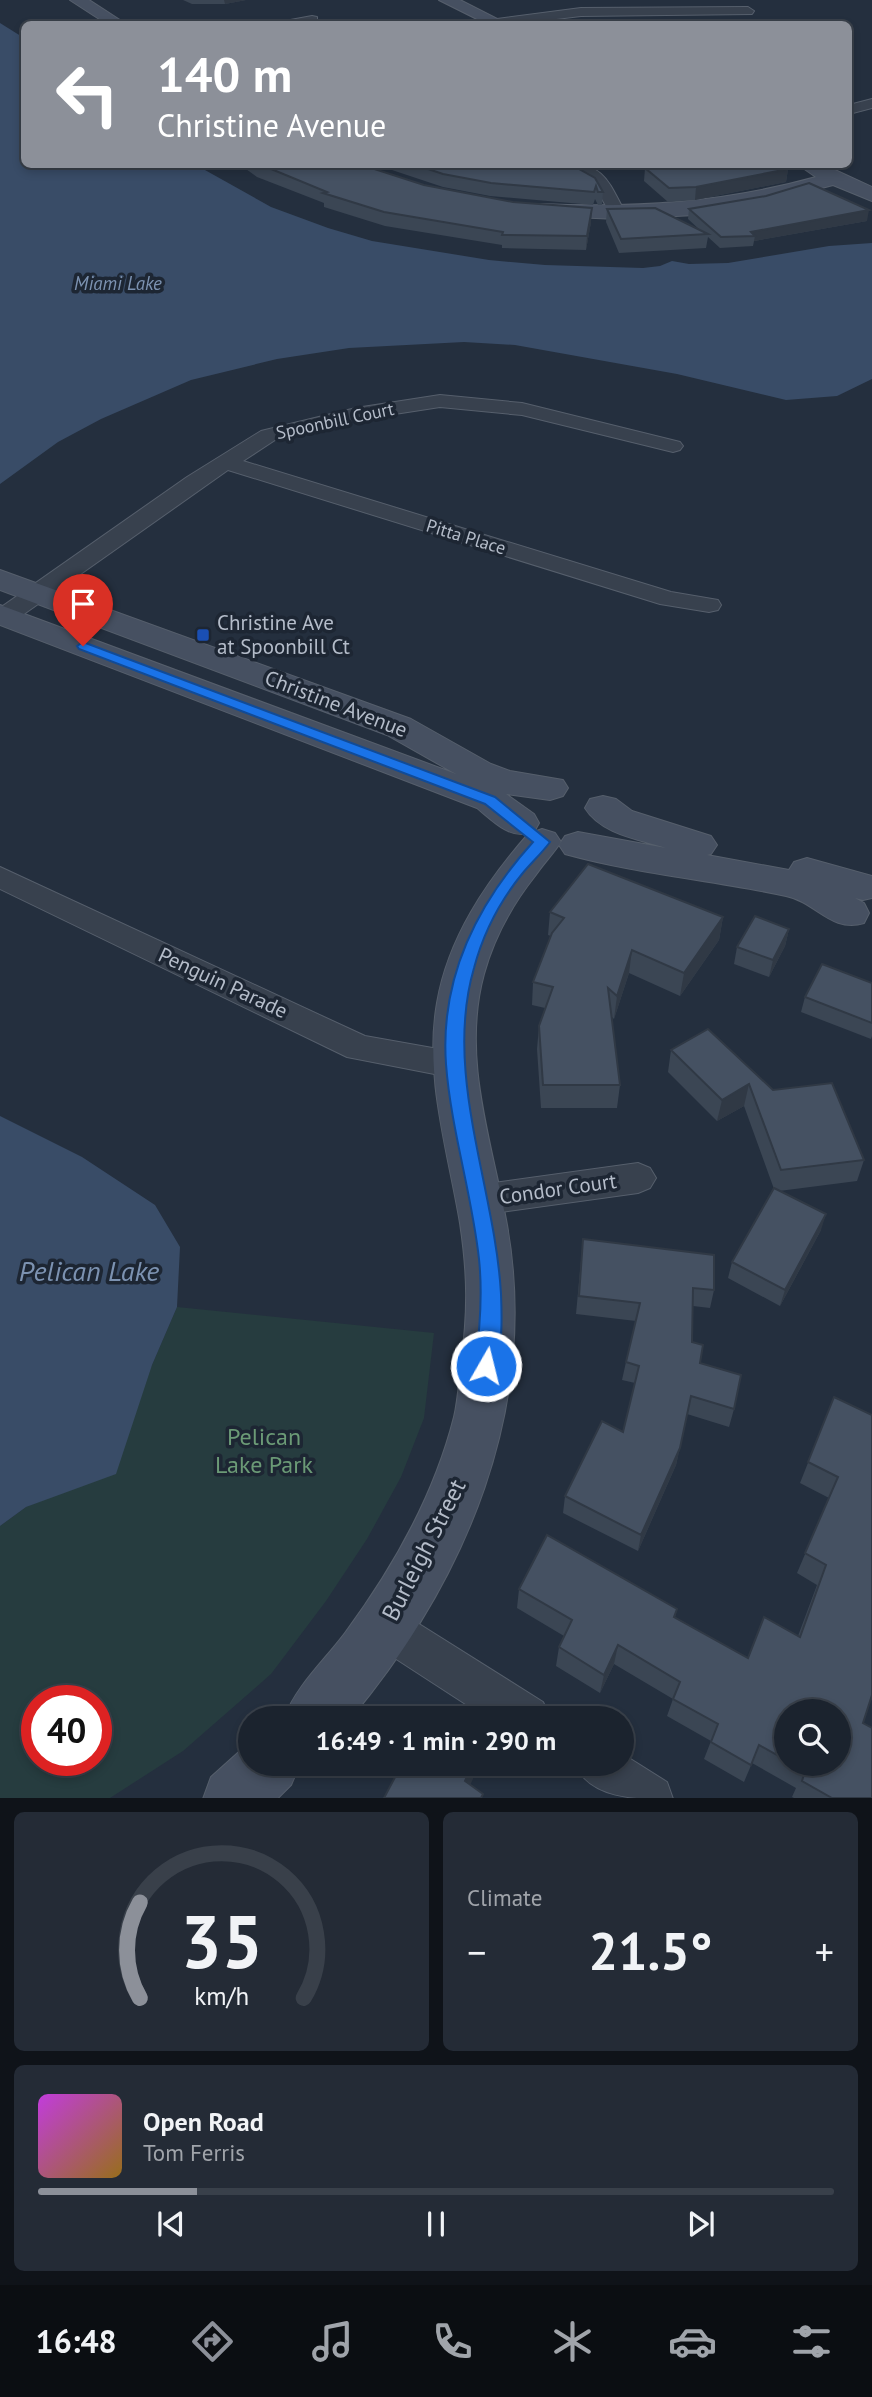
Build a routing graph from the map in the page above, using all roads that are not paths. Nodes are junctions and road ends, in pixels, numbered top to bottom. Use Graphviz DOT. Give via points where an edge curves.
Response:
graph roads {
  1 [pos="78,0"];
  2 [pos="448,1"];
  3 [pos="748,11"];
  4 [pos="312,20"];
  5 [pos="113,21"];
  6 [pos="306,21"];
  7 [pos="491,21"];
  8 [pos="514,21"];
  9 [pos="872,103"];
  10 [pos="852,109"];
  11 [pos="582,168"];
  12 [pos="814,168"];
  13 [pos="836,178"];
  14 [pos="872,195"];
  15 [pos="518,208"];
  16 [pos="617,212"];
  17 [pos="673,446"];
  18 [pos="225,462"];
  19 [pos="0,579"];
  20 [pos="38,592"];
  21 [pos="709,605"];
  22 [pos="3,615"];
  23 [pos="550,788"];
  24 [pos="603,807"];
  25 [pos="547,836"];
  26 [pos="0,877"];
  27 [pos="864,905"];
  28 [pos="455,1065"];
  29 [pos="638,1178"];
  30 [pos="479,1200"];
  31 [pos="386,1627"];
  32 [pos="324,1706"];
  33 [pos="508,1706"];
  34 [pos="257,1776"];
  35 [pos="616,1776"];
  36 [pos="233,1798"];
  37 [pos="650,1798"];
  1 -- 5 [label="street"];
  2 -- 7 [label="street"];
  3 -- 8 [label="street" via="581,12"];
  4 -- 6 [label="street"];
  9 -- 10 [label="street"];
  11 -- 16 [label="street" via="598,178"];
  12 -- 13 [label="street"];
  13 -- 14 [label="street"];
  13 -- 16 [label="street" via="726,205"];
  15 -- 16 [label="street"];
  17 -- 18 [label="street, Spoonbill Court" via="523,409 440,401 356,414 268,435"];
  18 -- 20 [label="street, Spoonbill Court"];
  18 -- 21 [label="street, Pitta Place" via="668,599"];
  19 -- 20 [label="street, Christine Avenue"];
  20 -- 22 [label="street, Spoonbill Court"];
  20 -- 23 [label="street, Christine Avenue" via="399,727 480,772 525,786"];
  22 -- 25 [label="street, Christine Avenue" via="490,800"];
  23 -- 24 [label="street" via="581,792"];
  23 -- 25 [label="street" via="534,794 520,811"];
  24 -- 25 [label="street" via="602,831 588,842"];
  24 -- 27 [label="street, Christine Avenue" via="619,820"];
  25 -- 27 [label="street, Christine Avenue" via="794,884"];
  25 -- 28 [label="street, Burleigh Street" via="488,911 466,967 455,1014"];
  26 -- 28 [label="street, Penguin Parade" via="359,1048"];
  28 -- 30 [label="street, Burleigh Street"];
  29 -- 30 [label="street, Condor Court"];
  30 -- 31 [label="street, Burleigh Street" via="492,1318 480,1416 443,1521"];
  31 -- 32 [label="street, Burleigh Street"];
  31 -- 33 [label="street"];
  34 -- 36 [label="street"];
  35 -- 37 [label="street"];
}
